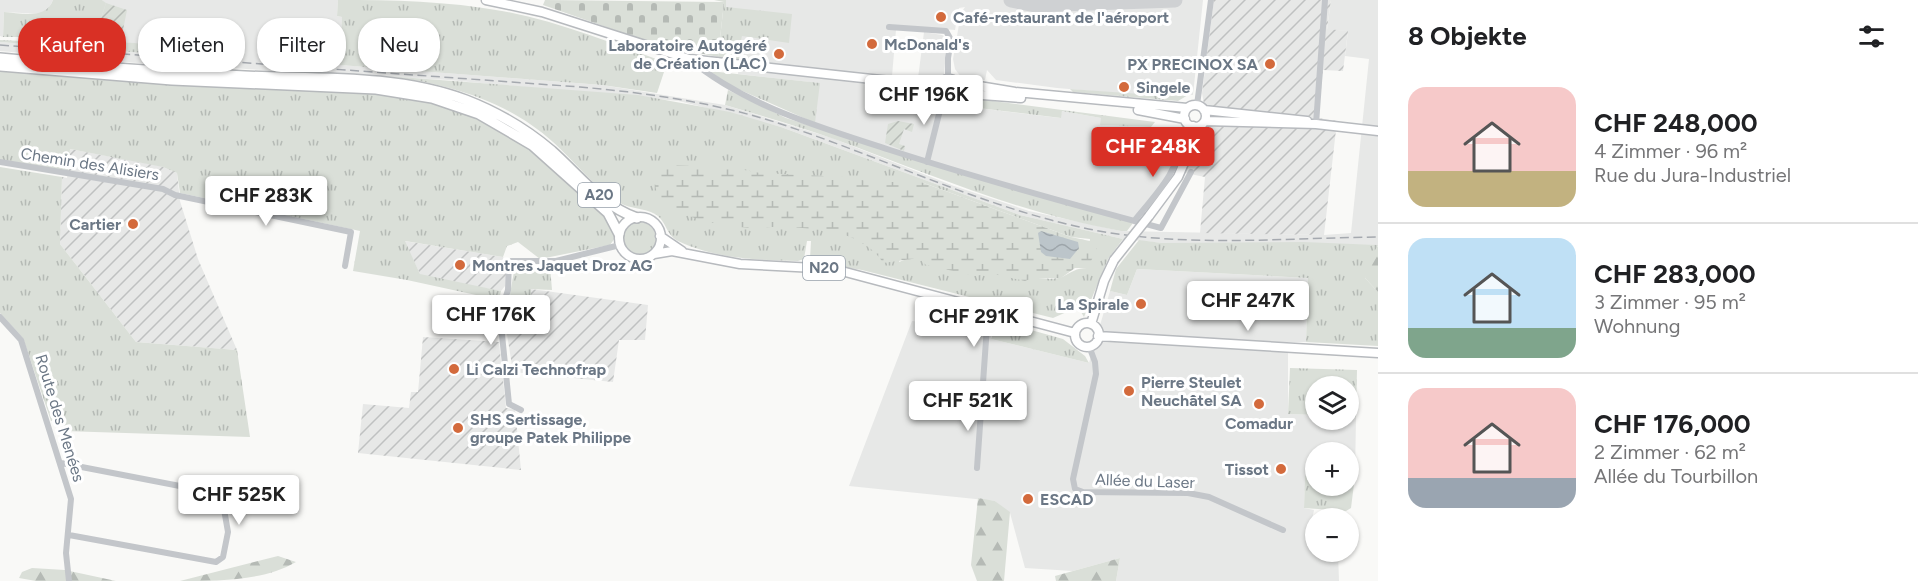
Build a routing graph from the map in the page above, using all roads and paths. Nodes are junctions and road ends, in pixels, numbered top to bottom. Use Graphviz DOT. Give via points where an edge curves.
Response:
graph roads {
  1 [pos="486,0"];
  2 [pos="1211,0"];
  3 [pos="1325,0"];
  4 [pos="890,27"];
  5 [pos="0,58"];
  6 [pos="689,59"];
  7 [pos="0,66"];
  8 [pos="948,81"];
  9 [pos="927,85"];
  10 [pos="956,93"];
  11 [pos="944,94"];
  12 [pos="1201,107"];
  13 [pos="1187,108"];
  14 [pos="1185,119"];
  15 [pos="1205,121"];
  16 [pos="1316,124"];
  17 [pos="1194,126"];
  18 [pos="1378,131"];
  19 [pos="1181,137"];
  20 [pos="0,162"];
  21 [pos="927,162"];
  22 [pos="1191,172"];
  23 [pos="637,218"];
  24 [pos="1134,221"];
  25 [pos="619,234"];
  26 [pos="660,236"];
  27 [pos="620,244"];
  28 [pos="685,253"];
  29 [pos="654,254"];
  30 [pos="345,266"];
  31 [pos="996,312"];
  32 [pos="0,317"];
  33 [pos="1091,324"];
  34 [pos="1075,333"];
  35 [pos="1098,336"];
  36 [pos="1089,346"];
  37 [pos="1378,353"];
  38 [pos="520,410"];
  39 [pos="61,463"];
  40 [pos="977,468"];
  41 [pos="1283,531"];
  42 [pos="69,535"];
  43 [pos="69,581"];
  1 -- 6 [label="main road" via="542,12"];
  2 -- 12 [label="street"];
  3 -- 16 [label="street"];
  4 -- 8 [label="street" via="946,31 951,40"];
  5 -- 23 [label="highway, A20" via="175,73 375,82 432,90 483,108 523,129 613,208"];
  6 -- 9 [label="main road"];
  6 -- 21 [label="street" via="710,76 785,116"];
  7 -- 25 [label="highway, A20" via="172,80 376,89 432,98 480,114 532,145 608,213"];
  8 -- 9 [label="main road"];
  8 -- 10 [label="main road"];
  8 -- 11 [label="main road"];
  8 -- 13 [label="main road" via="1015,92"];
  9 -- 11 [label="main road"];
  10 -- 11 [label="main road"];
  10 -- 14 [label="main road" via="1144,111"];
  11 -- 21 [label="street"];
  12 -- 13 [label="main road"];
  12 -- 15 [label="main road"];
  12 -- 16 [label="main road"];
  13 -- 14 [label="main road"];
  14 -- 17 [label="main road"];
  15 -- 16 [label="main road"];
  15 -- 17 [label="main road"];
  16 -- 18 [label="main road"];
  17 -- 33 [label="main road, bridge" via="1186,160 1170,190 1114,260"];
  19 -- 24 [label="street" via="1168,178"];
  20 -- 30 [label="street, Chemin des Alisiers" via="163,189 175,195 351,232"];
  21 -- 24 [label="street"];
  22 -- 24 [label="street" via="1161,228"];
  23 -- 25 [label="main road" via="627,221"];
  23 -- 26 [label="main road, N20" via="650,220"];
  25 -- 27 [label="main road"];
  26 -- 28 [label="main road, N20"];
  26 -- 29 [label="main road"];
  27 -- 29 [label="main road, N20" via="634,259"];
  27 -- 38 [label="street" via="556,261 509,261 508,290 500,315 509,404"];
  28 -- 29 [label="main road, N20"];
  28 -- 31 [label="main road, N20" via="740,264 834,269"];
  31 -- 34 [label="main road, N20"];
  31 -- 40 [label="street" via="988,322 986,336"];
  32 -- 39 [label="street, Route des Menées" via="21,340"];
  33 -- 34 [label="main road" via="1081,325"];
  33 -- 35 [label="main road"];
  34 -- 36 [label="main road, N20" via="1080,344"];
  35 -- 36 [label="main road"];
  35 -- 37 [label="main road"];
  36 -- 41 [label="street, Allée du Laser" via="1096,374 1072,486 1083,492 1188,493 1209,497"];
  39 -- 42 [label="street, Route des Menées" via="70,499"];
  39 -- 42 [label="street" via="216,493 223,501 228,526 223,558 216,562"];
  42 -- 43 [label="street, Route des Menées"];
}
